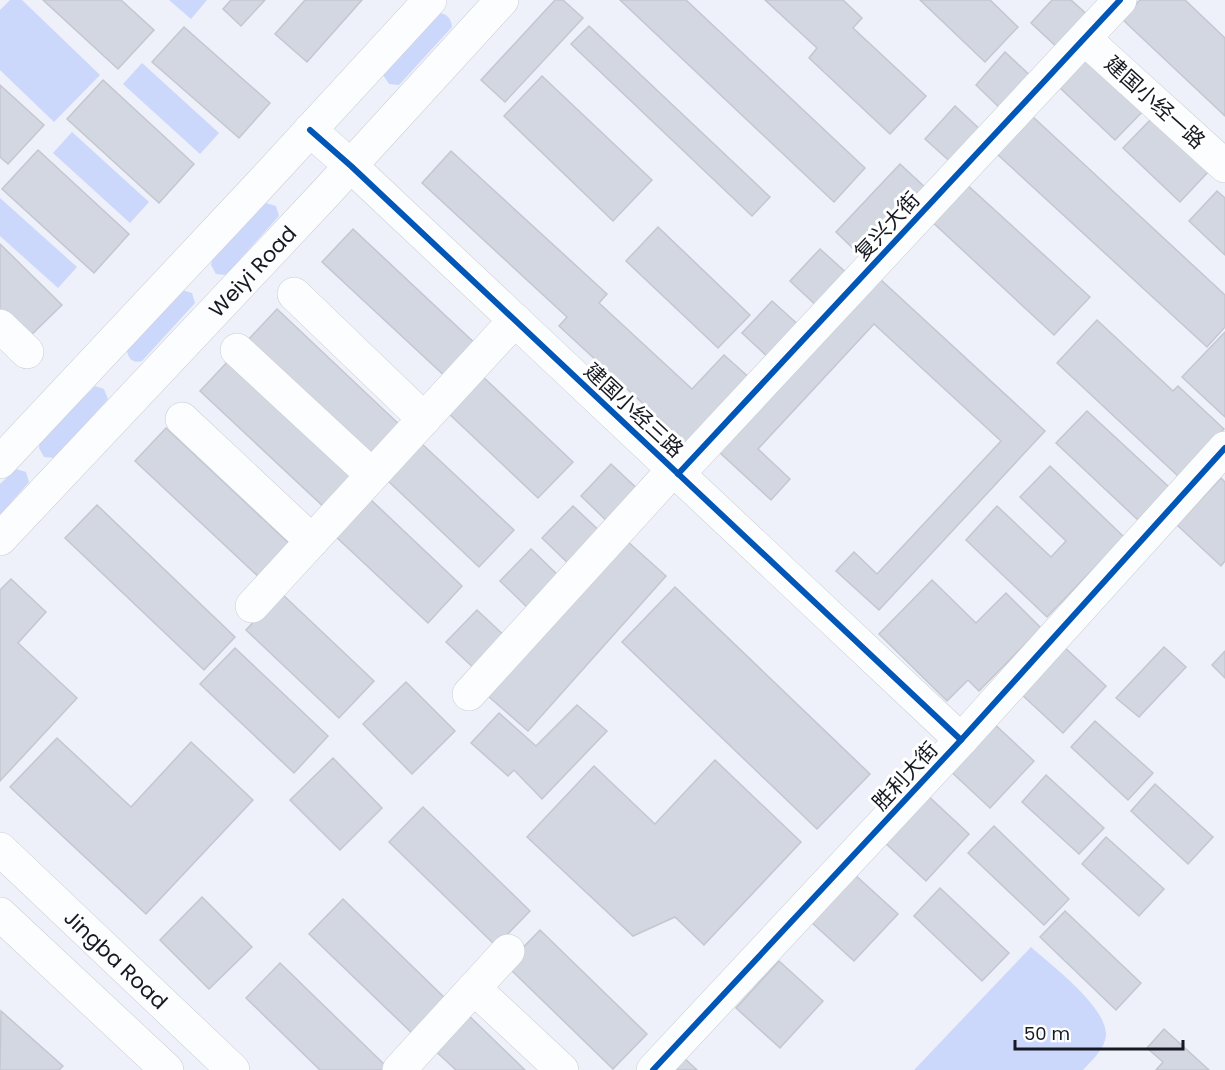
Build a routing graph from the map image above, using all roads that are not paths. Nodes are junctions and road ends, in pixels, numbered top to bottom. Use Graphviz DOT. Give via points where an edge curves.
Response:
graph roads {
  1 [pos="430,0"];
  2 [pos="502,0"];
  3 [pos="1120,0"];
  4 [pos="1085,39"];
  5 [pos="310,130"];
  6 [pos="351,166"];
  7 [pos="1225,166"];
  8 [pos="1225,180"];
  9 [pos="1225,186"];
  10 [pos="294,294"];
  11 [pos="515,320"];
  12 [pos="0,326"];
  13 [pos="237,350"];
  14 [pos="27,352"];
  15 [pos="182,419"];
  16 [pos="424,419"];
  17 [pos="1225,448"];
  18 [pos="0,462"];
  19 [pos="676,472"];
  20 [pos="372,476"];
  21 [pos="0,539"];
  22 [pos="312,541"];
  23 [pos="252,606"];
  24 [pos="469,694"];
  25 [pos="961,740"];
  26 [pos="0,849"];
  27 [pos="0,914"];
  28 [pos="508,951"];
  29 [pos="474,987"];
  30 [pos="406,1067"];
  31 [pos="167,1070"];
  32 [pos="233,1070"];
  33 [pos="562,1070"];
  34 [pos="653,1070"];
  1 -- 5 [label="street"];
  2 -- 6 [label="street, Weiyi Road"];
  3 -- 4 [label="street, 复兴大街"];
  4 -- 7 [label="street, 建国小经一路"];
  4 -- 19 [label="street, 复兴大街"];
  5 -- 6 [label="street, 建国小经三路"];
  5 -- 18 [label="street"];
  6 -- 11 [label="street, 建国小经三路"];
  6 -- 21 [label="street, Weiyi Road"];
  8 -- 9 [label="street"];
  10 -- 16 [label="street"];
  11 -- 16 [label="street"];
  11 -- 19 [label="street, 建国小经三路"];
  12 -- 14 [label="street"];
  13 -- 20 [label="street"];
  15 -- 22 [label="street"];
  16 -- 20 [label="street"];
  17 -- 25 [label="street, 胜利大街"];
  19 -- 24 [label="street, 复兴大街"];
  19 -- 25 [label="street, 建国小经三路"];
  20 -- 22 [label="street"];
  22 -- 23 [label="street"];
  25 -- 34 [label="street, 胜利大街"];
  26 -- 32 [label="street, Jingba Road"];
  27 -- 31 [label="street"];
  28 -- 29 [label="street"];
  29 -- 30 [label="street"];
  29 -- 33 [label="street"];
}
